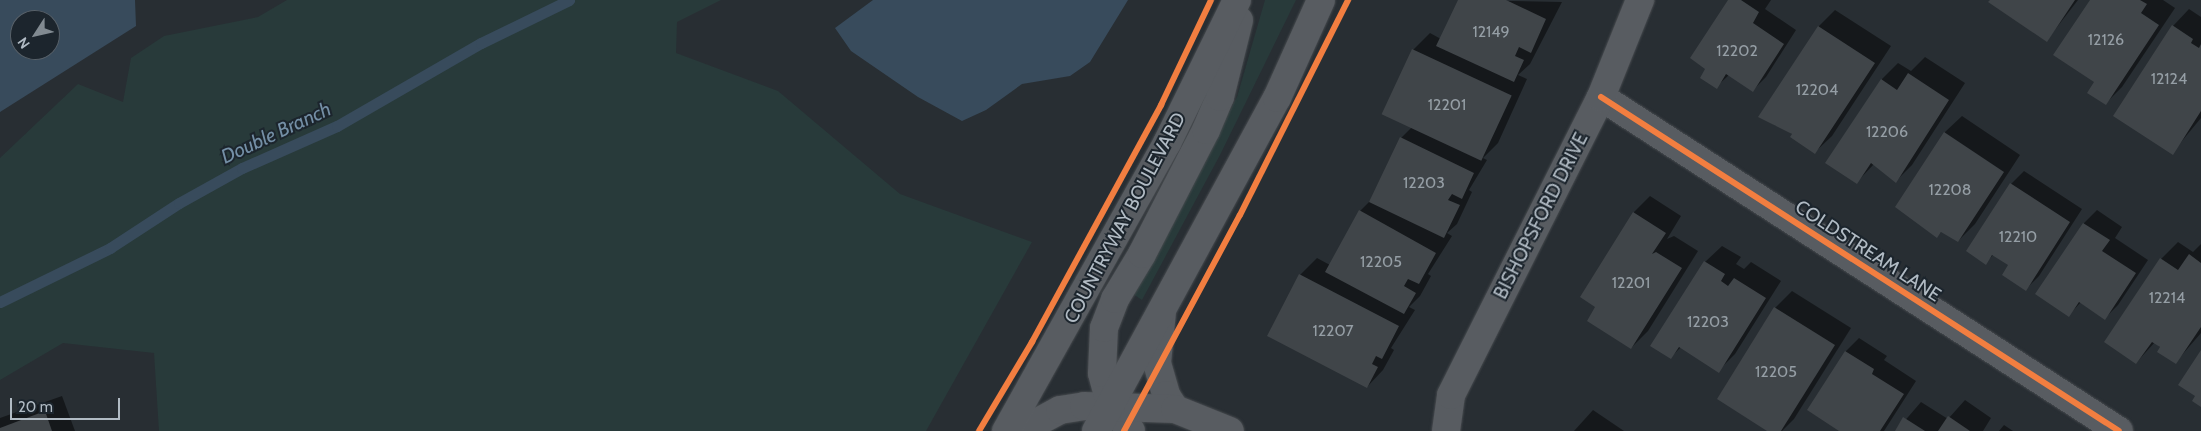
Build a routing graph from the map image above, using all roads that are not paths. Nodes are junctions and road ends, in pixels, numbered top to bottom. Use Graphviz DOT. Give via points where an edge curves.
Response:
graph roads {
  1 [pos="1237,0"];
  2 [pos="1243,0"];
  3 [pos="1321,0"];
  4 [pos="1640,0"];
  5 [pos="1601,97"];
  6 [pos="1162,312"];
  7 [pos="1110,407"];
  8 [pos="1175,408"];
  9 [pos="1006,431"];
  10 [pos="1021,431"];
  11 [pos="1096,431"];
  12 [pos="1131,431"];
  13 [pos="1230,431"];
  14 [pos="1446,431"];
  15 [pos="2119,431"];
  1 -- 9 [label="street, COUNTRYWAY BOULEVARD" via="1167,143"];
  2 -- 7 [label="street" via="1220,97 1186,170 1115,298 1104,328 1102,373"];
  3 -- 6 [label="street" via="1277,98"];
  4 -- 5 [label="street, BISHOPSFORD DRIVE"];
  5 -- 14 [label="street, BISHOPSFORD DRIVE" via="1451,395"];
  5 -- 15 [label="street, COLDSTREAM LANE"];
  6 -- 7 [label="street"];
  6 -- 8 [label="street" via="1157,364 1166,395"];
  7 -- 8 [label="street"];
  7 -- 10 [label="street" via="1084,406 1060,410"];
  7 -- 11 [label="street"];
  7 -- 12 [label="street"];
  8 -- 13 [label="street"];
}
